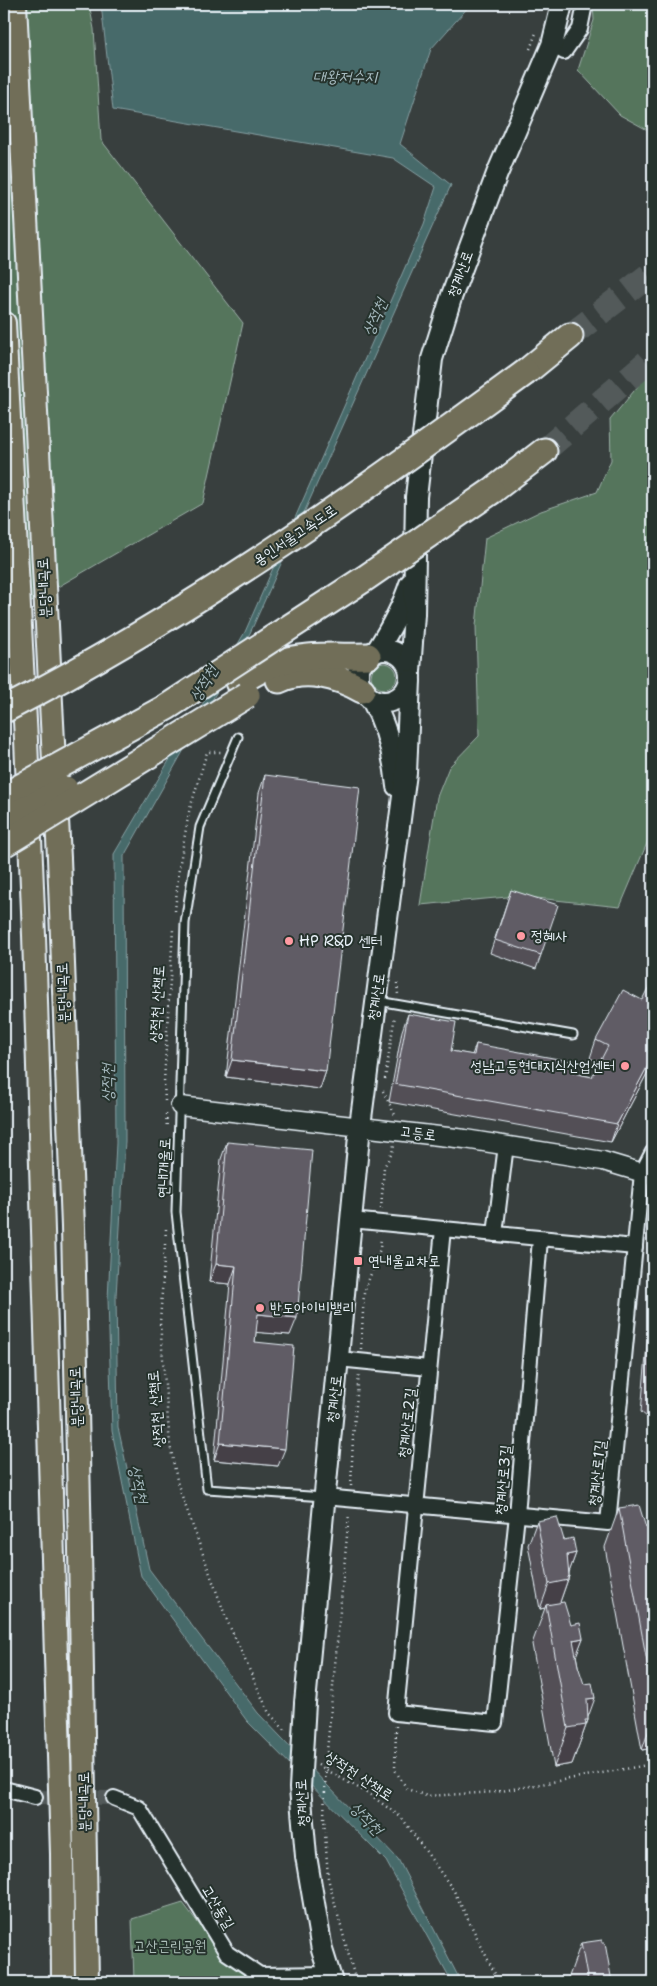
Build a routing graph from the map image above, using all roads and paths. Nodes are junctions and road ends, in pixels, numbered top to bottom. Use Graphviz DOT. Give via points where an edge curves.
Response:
graph roads {
  1 [pos="15,4"];
  2 [pos="562,4"];
  3 [pos="585,4"];
  4 [pos="552,45"];
  5 [pos="4,323"];
  6 [pos="570,336"];
  7 [pos="544,451"];
  8 [pos="415,557"];
  9 [pos="372,654"];
  10 [pos="410,675"];
  11 [pos="243,688"];
  12 [pos="367,695"];
  13 [pos="4,710"];
  14 [pos="238,737"];
  15 [pos="231,753"];
  16 [pos="4,796"];
  17 [pos="399,815"];
  18 [pos="4,818"];
  19 [pos="4,844"];
  20 [pos="174,914"];
  21 [pos="173,924"];
  22 [pos="375,1000"];
  23 [pos="572,1035"];
  24 [pos="180,1106"];
  25 [pos="360,1126"];
  26 [pos="167,1134"];
  27 [pos="506,1145"];
  28 [pos="653,1152"];
  29 [pos="648,1175"];
  30 [pos="351,1220"];
  31 [pos="166,1221"];
  32 [pos="443,1229"];
  33 [pos="495,1234"];
  34 [pos="540,1238"];
  35 [pos="635,1247"];
  36 [pos="338,1359"];
  37 [pos="429,1368"];
  38 [pos="324,1497"];
  39 [pos="415,1506"];
  40 [pos="517,1514"];
  41 [pos="396,1712"];
  42 [pos="288,1732"];
  43 [pos="313,1759"];
  44 [pos="326,1762"];
  45 [pos="653,1764"];
  46 [pos="4,1789"];
  47 [pos="35,1797"];
  48 [pos="114,1798"];
  49 [pos="331,1978"];
  50 [pos="63,1982"];
  51 [pos="87,1982"];
  52 [pos="356,1982"];
  53 [pos="499,1982"];
  1 -- 51 [label="highway, 분당내곡로" via="59,858 72,1208"];
  2 -- 4 [label="main road, 청계산로"];
  3 -- 4 [label="street" via="580,29 564,52"];
  4 -- 8 [label="main road, 청계산로" via="497,174 432,359 418,472"];
  5 -- 50 [label="highway, 분당내곡로" via="34,935"];
  6 -- 13 [label="highway, 용인서울고속도로, bridge" via="526,372 322,518 219,586 69,677"];
  7 -- 16 [label="highway, bridge" via="364,579 167,707"];
  8 -- 9 [label="main road, 청계산로" via="399,613"];
  8 -- 10 [label="main road, 청계산로"];
  9 -- 10 [label="main road" via="384,650 393,652 407,662"];
  9 -- 11 [label="highway" via="292,659 274,664"];
  9 -- 12 [label="main road" via="358,672"];
  10 -- 12 [label="main road" via="408,688 397,700 380,702"];
  10 -- 17 [label="main road, 청계산로" via="406,773"];
  11 -- 12 [label="highway" via="305,673 339,679"];
  11 -- 18 [label="highway, bridge" via="72,785"];
  11 -- 19 [label="highway, bridge"];
  12 -- 17 [label="main road, 청계산로" via="380,715 389,739"];
  14 -- 15 [label="lane, 연내개울로"];
  15 -- 20 [label="path" via="207,752 189,812"];
  15 -- 24 [label="lane, 연내개울로" via="200,828 185,923"];
  17 -- 22 [label="main road, 청계산로"];
  21 -- 26 [label="path, 상적천 산책로" via="164,1082"];
  22 -- 23 [label="lane"];
  22 -- 25 [label="main road, 청계산로"];
  24 -- 25 [label="street, 고등로"];
  24 -- 38 [label="lane, 연내개울로" via="176,1212 207,1490"];
  25 -- 27 [label="street, 고등로"];
  25 -- 30 [label="main road, 청계산로"];
  27 -- 29 [label="street, 고등로" via="603,1161"];
  27 -- 33 [label="street"];
  28 -- 29 [label="street"];
  29 -- 35 [label="street, 청계산로1길"];
  30 -- 32 [label="street"];
  30 -- 36 [label="main road, 청계산로"];
  31 -- 42 [label="path, 상적천 산책로" via="160,1323 170,1445 178,1485 226,1618 268,1712"];
  32 -- 33 [label="street"];
  32 -- 37 [label="street, 청계산로2길"];
  33 -- 34 [label="street"];
  34 -- 35 [label="street"];
  34 -- 40 [label="street, 청계산로3길"];
  35 -- 40 [label="street, 청계산로1길" via="608,1523"];
  36 -- 37 [label="street"];
  36 -- 38 [label="main road, 청계산로"];
  37 -- 39 [label="street, 청계산로2길"];
  38 -- 39 [label="street, 청계산로1길"];
  38 -- 49 [label="main road, 청계산로, bridge" via="300,1788 306,1856 322,1950"];
  39 -- 40 [label="street, 청계산로1길"];
  39 -- 41 [label="street, 청계산로2길"];
  40 -- 41 [label="street, 청계산로3길" via="495,1723"];
  41 -- 45 [label="path" via="395,1770 407,1789 427,1796 496,1792"];
  43 -- 53 [label="path, 상적천 산책로" via="319,1766 369,1794 402,1818 454,1891"];
  44 -- 52 [label="path, bridge" via="324,1817 328,1878"];
  46 -- 47 [label="street"];
  48 -- 49 [label="street, 고산동길" via="139,1808 227,1953 260,1975"];
}
